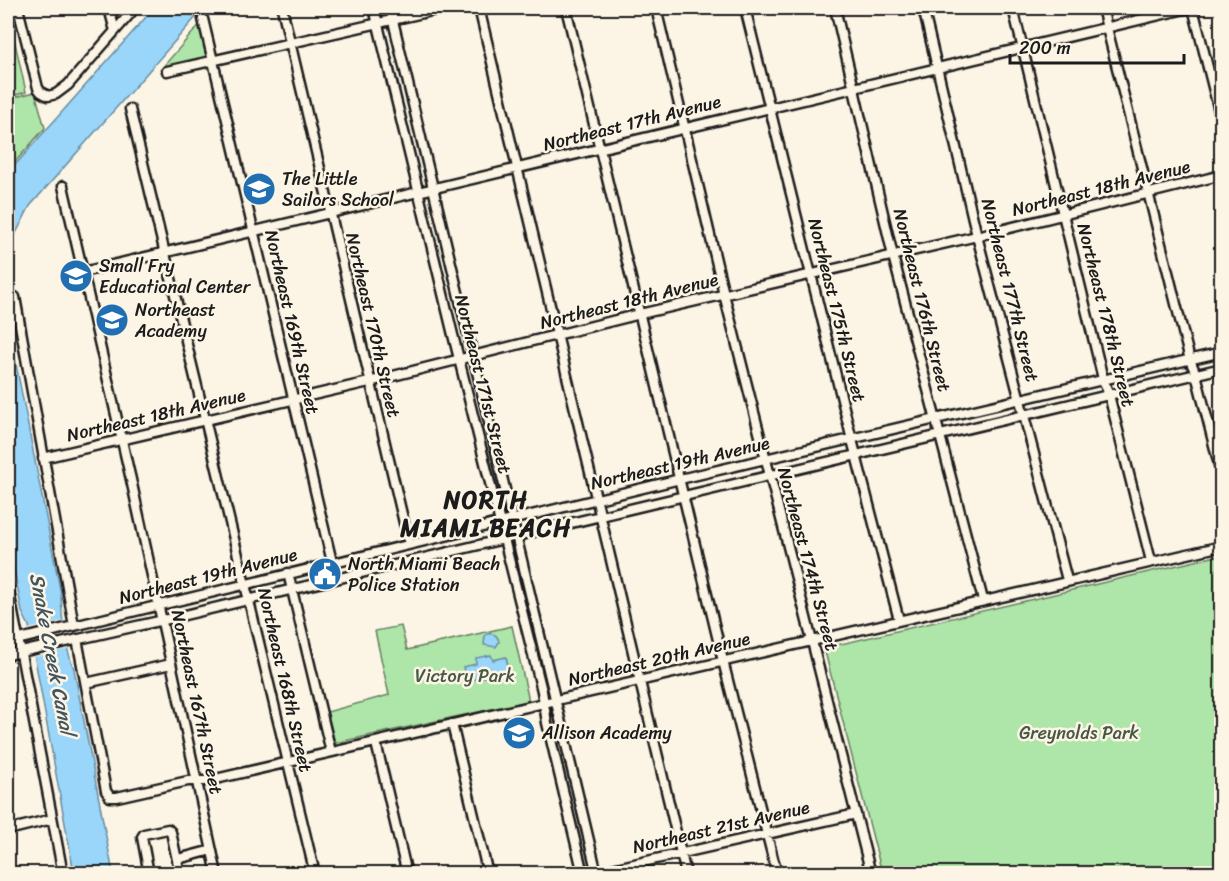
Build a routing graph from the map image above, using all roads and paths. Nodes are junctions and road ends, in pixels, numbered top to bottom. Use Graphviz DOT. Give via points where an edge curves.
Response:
graph roads {
  1 [pos="18,8"];
  2 [pos="109,8"];
  3 [pos="135,8"];
  4 [pos="282,8"];
  5 [pos="374,8"];
  6 [pos="390,8"];
  7 [pos="445,8"];
  8 [pos="479,8"];
  9 [pos="566,8"];
  10 [pos="656,8"];
  11 [pos="745,8"];
  12 [pos="835,8"];
  13 [pos="923,8"];
  14 [pos="1013,8"];
  15 [pos="1102,8"];
  16 [pos="1191,8"];
  17 [pos="203,19"];
  18 [pos="392,19"];
  19 [pos="378,23"];
  20 [pos="1106,27"];
  21 [pos="115,31"];
  22 [pos="290,42"];
  23 [pos="1023,47"];
  24 [pos="211,61"];
  25 [pos="938,67"];
  26 [pos="167,71"];
  27 [pos="854,88"];
  28 [pos="769,106"];
  29 [pos="130,109"];
  30 [pos="1221,123"];
  31 [pos="683,128"];
  32 [pos="600,148"];
  33 [pos="517,167"];
  34 [pos="1221,176"];
  35 [pos="63,186"];
  36 [pos="433,187"];
  37 [pos="418,190"];
  38 [pos="1149,192"];
  39 [pos="330,212"];
  40 [pos="1063,213"];
  41 [pos="253,230"];
  42 [pos="978,236"];
  43 [pos="165,251"];
  44 [pos="893,256"];
  45 [pos="83,272"];
  46 [pos="810,274"];
  47 [pos="724,294"];
  48 [pos="15,297"];
  49 [pos="640,314"];
  50 [pos="558,336"];
  51 [pos="1221,352"];
  52 [pos="474,356"];
  53 [pos="460,360"];
  54 [pos="1190,360"];
  55 [pos="1221,368"];
  56 [pos="1196,374"];
  57 [pos="1103,379"];
  58 [pos="369,382"];
  59 [pos="1109,395"];
  60 [pos="483,397"];
  61 [pos="293,400"];
  62 [pos="1021,400"];
  63 [pos="469,401"];
  64 [pos="1025,415"];
  65 [pos="936,420"];
  66 [pos="207,421"];
  67 [pos="940,435"];
  68 [pos="852,440"];
  69 [pos="121,441"];
  70 [pos="856,455"];
  71 [pos="43,458"];
  72 [pos="765,460"];
  73 [pos="499,464"];
  74 [pos="487,467"];
  75 [pos="769,476"];
  76 [pos="1221,477"];
  77 [pos="680,479"];
  78 [pos="684,496"];
  79 [pos="597,500"];
  80 [pos="600,516"];
  81 [pos="513,520"];
  82 [pos="500,523"];
  83 [pos="474,529"];
  84 [pos="517,536"];
  85 [pos="504,538"];
  86 [pos="409,544"];
  87 [pos="478,544"];
  88 [pos="1221,546"];
  89 [pos="375,552"];
  90 [pos="1151,561"];
  91 [pos="332,562"];
  92 [pos="379,568"];
  93 [pos="288,573"];
  94 [pos="1067,580"];
  95 [pos="245,584"];
  96 [pos="8,586"];
  97 [pos="292,589"];
  98 [pos="249,600"];
  99 [pos="983,600"];
  100 [pos="159,604"];
  101 [pos="162,620"];
  102 [pos="898,620"];
  103 [pos="74,626"];
  104 [pos="18,639"];
  105 [pos="78,639"];
  106 [pos="813,641"];
  107 [pos="8,642"];
  108 [pos="20,652"];
  109 [pos="8,655"];
  110 [pos="723,661"];
  111 [pos="171,663"];
  112 [pos="640,680"];
  113 [pos="86,683"];
  114 [pos="556,700"];
  115 [pos="544,703"];
  116 [pos="452,724"];
  117 [pos="375,743"];
  118 [pos="332,752"];
  119 [pos="287,762"];
  120 [pos="197,780"];
  121 [pos="856,814"];
  122 [pos="52,819"];
  123 [pos="8,830"];
  124 [pos="766,834"];
  125 [pos="212,850"];
  126 [pos="681,853"];
  127 [pos="177,859"];
  128 [pos="63,873"];
  129 [pos="149,873"];
  130 [pos="180,873"];
  131 [pos="217,873"];
  132 [pos="315,873"];
  133 [pos="407,873"];
  134 [pos="488,873"];
  135 [pos="583,873"];
  136 [pos="596,873"];
  137 [pos="686,873"];
  138 [pos="777,873"];
  139 [pos="871,873"];
  1 -- 21 [label="street" via="38,88 45,95 56,94 68,85"];
  2 -- 21 [label="street"];
  3 -- 21 [label="street"];
  4 -- 22 [label="street, Northeast 170th Street"];
  5 -- 19 [label="street, Northeast 171st Street"];
  6 -- 18 [label="street, Northeast 171st Street"];
  7 -- 18 [label="street"];
  8 -- 33 [label="street"];
  9 -- 32 [label="street"];
  10 -- 31 [label="street, Northeast 174th Street"];
  11 -- 28 [label="street, Northeast 175th Street"];
  12 -- 27 [label="street, Northeast 176th Street"];
  13 -- 25 [label="street, Northeast 177th Street"];
  14 -- 23 [label="street, Northeast 178th Street"];
  15 -- 20 [label="street"];
  16 -- 20 [label="street, Northeast 17th Avenue"];
  16 -- 30 [label="street"];
  17 -- 24 [label="street, Northeast 169th Street"];
  18 -- 19 [label="street"];
  18 -- 36 [label="street, Northeast 171st Street"];
  19 -- 22 [label="street"];
  19 -- 37 [label="street, Northeast 171st Street"];
  20 -- 23 [label="street, Northeast 17th Avenue"];
  20 -- 38 [label="street"];
  22 -- 24 [label="street"];
  22 -- 39 [label="street, Northeast 170th Street"];
  23 -- 25 [label="street, Northeast 17th Avenue"];
  23 -- 40 [label="street, Northeast 178th Street"];
  24 -- 26 [label="street"];
  24 -- 41 [label="street, Northeast 169th Street"];
  25 -- 27 [label="street, Northeast 17th Avenue"];
  25 -- 42 [label="street, Northeast 177th Street"];
  27 -- 28 [label="street, Northeast 17th Avenue"];
  27 -- 44 [label="street, Northeast 176th Street"];
  28 -- 31 [label="street, Northeast 17th Avenue"];
  28 -- 46 [label="street, Northeast 175th Street"];
  29 -- 43 [label="street, Northeast 168th Street"];
  31 -- 32 [label="street, Northeast 17th Avenue"];
  31 -- 47 [label="street, Northeast 174th Street"];
  32 -- 33 [label="street, Northeast 17th Avenue"];
  32 -- 49 [label="street"];
  33 -- 36 [label="street, Northeast 17th Avenue"];
  33 -- 50 [label="street"];
  34 -- 38 [label="street, Northeast 18th Avenue"];
  35 -- 45 [label="street, Northeast 167th Street"];
  36 -- 37 [label="street, Northeast 17th Avenue"];
  36 -- 52 [label="street, Northeast 171st Street"];
  37 -- 39 [label="street, Northeast 17th Avenue"];
  37 -- 53 [label="street, Northeast 171st Street"];
  38 -- 40 [label="street, Northeast 18th Avenue"];
  38 -- 54 [label="street"];
  39 -- 41 [label="street, Northeast 17th Avenue"];
  39 -- 58 [label="street, Northeast 170th Street"];
  40 -- 42 [label="street, Northeast 18th Avenue"];
  40 -- 57 [label="street, Northeast 178th Street"];
  41 -- 43 [label="street, Northeast 17th Avenue"];
  41 -- 61 [label="street, Northeast 169th Street"];
  42 -- 44 [label="street, Northeast 18th Avenue"];
  42 -- 62 [label="street, Northeast 177th Street"];
  43 -- 45 [label="street, Northeast 17th Avenue"];
  43 -- 66 [label="street, Northeast 168th Street"];
  44 -- 46 [label="street, Northeast 18th Avenue"];
  44 -- 65 [label="street, Northeast 176th Street"];
  45 -- 69 [label="street, Northeast 167th Street"];
  46 -- 47 [label="street, Northeast 18th Avenue"];
  46 -- 68 [label="street, Northeast 175th Street"];
  47 -- 49 [label="street, Northeast 18th Avenue"];
  47 -- 72 [label="street, Northeast 174th Street"];
  48 -- 71 [label="street"];
  49 -- 50 [label="street, Northeast 18th Avenue"];
  49 -- 77 [label="street"];
  50 -- 52 [label="street, Northeast 18th Avenue"];
  50 -- 79 [label="street"];
  51 -- 54 [label="street, Northeast 19th Avenue"];
  52 -- 53 [label="street, Northeast 18th Avenue"];
  52 -- 60 [label="street, Northeast 171st Street"];
  53 -- 58 [label="street, Northeast 18th Avenue"];
  53 -- 63 [label="street, Northeast 171st Street"];
  54 -- 56 [label="street"];
  54 -- 57 [label="street, Northeast 19th Avenue"];
  55 -- 56 [label="street, Northeast 19th Avenue"];
  56 -- 59 [label="street, Northeast 19th Avenue"];
  56 -- 76 [label="street"];
  57 -- 59 [label="street, Northeast 178th Street"];
  57 -- 62 [label="street, Northeast 19th Avenue"];
  58 -- 61 [label="street, Northeast 18th Avenue"];
  58 -- 86 [label="street, Northeast 170th Street"];
  59 -- 64 [label="street, Northeast 19th Avenue"];
  59 -- 90 [label="street, Northeast 178th Street"];
  60 -- 63 [label="street"];
  60 -- 73 [label="street, Northeast 171st Street"];
  61 -- 66 [label="street, Northeast 18th Avenue"];
  61 -- 91 [label="street, Northeast 169th Street"];
  62 -- 64 [label="street, Northeast 177th Street"];
  62 -- 65 [label="street, Northeast 19th Avenue"];
  63 -- 74 [label="street, Northeast 171st Street"];
  64 -- 67 [label="street, Northeast 19th Avenue"];
  64 -- 94 [label="street, Northeast 177th Street"];
  65 -- 67 [label="street, Northeast 176th Street"];
  65 -- 68 [label="street, Northeast 19th Avenue"];
  66 -- 69 [label="street, Northeast 18th Avenue"];
  66 -- 95 [label="street, Northeast 168th Street"];
  67 -- 70 [label="street, Northeast 19th Avenue"];
  67 -- 99 [label="street, Northeast 176th Street"];
  68 -- 70 [label="street, Northeast 175th Street"];
  68 -- 72 [label="street, Northeast 19th Avenue"];
  69 -- 71 [label="street, Northeast 18th Avenue"];
  69 -- 100 [label="street, Northeast 167th Street"];
  70 -- 75 [label="street, Northeast 19th Avenue"];
  70 -- 102 [label="street, Northeast 175th Street"];
  71 -- 103 [label="street"];
  72 -- 75 [label="street, Northeast 174th Street"];
  72 -- 77 [label="street, Northeast 19th Avenue"];
  73 -- 74 [label="street"];
  73 -- 81 [label="street, Northeast 171st Street"];
  74 -- 82 [label="street, Northeast 171st Street"];
  75 -- 78 [label="street, Northeast 19th Avenue"];
  75 -- 106 [label="street, Northeast 174th Street"];
  77 -- 78 [label="street"];
  77 -- 79 [label="street, Northeast 19th Avenue"];
  78 -- 80 [label="street, Northeast 19th Avenue"];
  78 -- 110 [label="street"];
  79 -- 80 [label="street"];
  79 -- 81 [label="street, Northeast 19th Avenue"];
  80 -- 84 [label="street, Northeast 19th Avenue"];
  80 -- 112 [label="street"];
  81 -- 82 [label="street, Northeast 19th Avenue"];
  81 -- 84 [label="street, Northeast 171st Street"];
  82 -- 83 [label="street, Northeast 19th Avenue"];
  82 -- 85 [label="street, Northeast 171st Street"];
  83 -- 86 [label="street, Northeast 19th Avenue"];
  83 -- 87 [label="street"];
  84 -- 85 [label="street, Northeast 19th Avenue"];
  84 -- 114 [label="street, Northeast 171st Street"];
  85 -- 87 [label="street, Northeast 19th Avenue"];
  85 -- 115 [label="street, Northeast 171st Street"];
  86 -- 89 [label="street, Northeast 19th Avenue"];
  87 -- 92 [label="street, Northeast 19th Avenue"];
  88 -- 90 [label="street, Northeast 20th Avenue"];
  89 -- 91 [label="street, Northeast 19th Avenue"];
  89 -- 92 [label="street"];
  90 -- 94 [label="street, Northeast 20th Avenue"];
  91 -- 93 [label="street, Northeast 19th Avenue"];
  92 -- 97 [label="street, Northeast 19th Avenue"];
  93 -- 95 [label="street, Northeast 19th Avenue"];
  93 -- 97 [label="street"];
  94 -- 99 [label="street, Northeast 20th Avenue"];
  95 -- 98 [label="street, Northeast 168th Street"];
  95 -- 100 [label="street, Northeast 19th Avenue"];
  96 -- 104 [label="street"];
  97 -- 98 [label="street, Northeast 19th Avenue"];
  97 -- 118 [label="street"];
  98 -- 101 [label="street, Northeast 19th Avenue"];
  98 -- 119 [label="street, Northeast 168th Street"];
  99 -- 102 [label="street, Northeast 20th Avenue"];
  100 -- 101 [label="street, Northeast 167th Street"];
  100 -- 103 [label="street, Northeast 19th Avenue"];
  101 -- 105 [label="street, Northeast 19th Avenue"];
  101 -- 111 [label="street, Northeast 167th Street"];
  102 -- 106 [label="street, Northeast 20th Avenue"];
  103 -- 104 [label="street, Northeast 19th Avenue"];
  104 -- 107 [label="street, Northeast 19th Avenue"];
  104 -- 108 [label="street"];
  105 -- 108 [label="street, Northeast 19th Avenue"];
  105 -- 113 [label="street"];
  106 -- 110 [label="street, Northeast 20th Avenue"];
  106 -- 121 [label="street, Northeast 174th Street"];
  108 -- 109 [label="street, Northeast 19th Avenue"];
  108 -- 122 [label="street"];
  110 -- 112 [label="street, Northeast 20th Avenue"];
  110 -- 124 [label="street"];
  111 -- 113 [label="street"];
  111 -- 120 [label="street, Northeast 167th Street"];
  112 -- 114 [label="street, Northeast 20th Avenue"];
  112 -- 126 [label="street"];
  113 -- 120 [label="street, Northeast 20th Avenue" via="110,797"];
  114 -- 115 [label="street, Northeast 20th Avenue"];
  114 -- 136 [label="street, Northeast 171st Street"];
  115 -- 116 [label="street, Northeast 20th Avenue"];
  115 -- 135 [label="street, Northeast 171st Street"];
  116 -- 117 [label="street, Northeast 20th Avenue"];
  116 -- 134 [label="street"];
  117 -- 118 [label="street, Northeast 20th Avenue"];
  117 -- 133 [label="street"];
  118 -- 119 [label="street, Northeast 20th Avenue"];
  119 -- 120 [label="street, Northeast 20th Avenue"];
  119 -- 132 [label="street, Northeast 168th Street"];
  120 -- 125 [label="street, Northeast 167th Street"];
  121 -- 124 [label="street, Northeast 21st Avenue"];
  121 -- 139 [label="street, Northeast 174th Street"];
  122 -- 123 [label="street"];
  122 -- 128 [label="street"];
  124 -- 126 [label="street, Northeast 21st Avenue"];
  124 -- 138 [label="street"];
  125 -- 127 [label="street"];
  125 -- 131 [label="street, Northeast 167th Street"];
  126 -- 136 [label="street, Northeast 21st Avenue"];
  126 -- 137 [label="street"];
  127 -- 129 [label="street" via="170,830 144,834"];
  127 -- 130 [label="street"];
}
